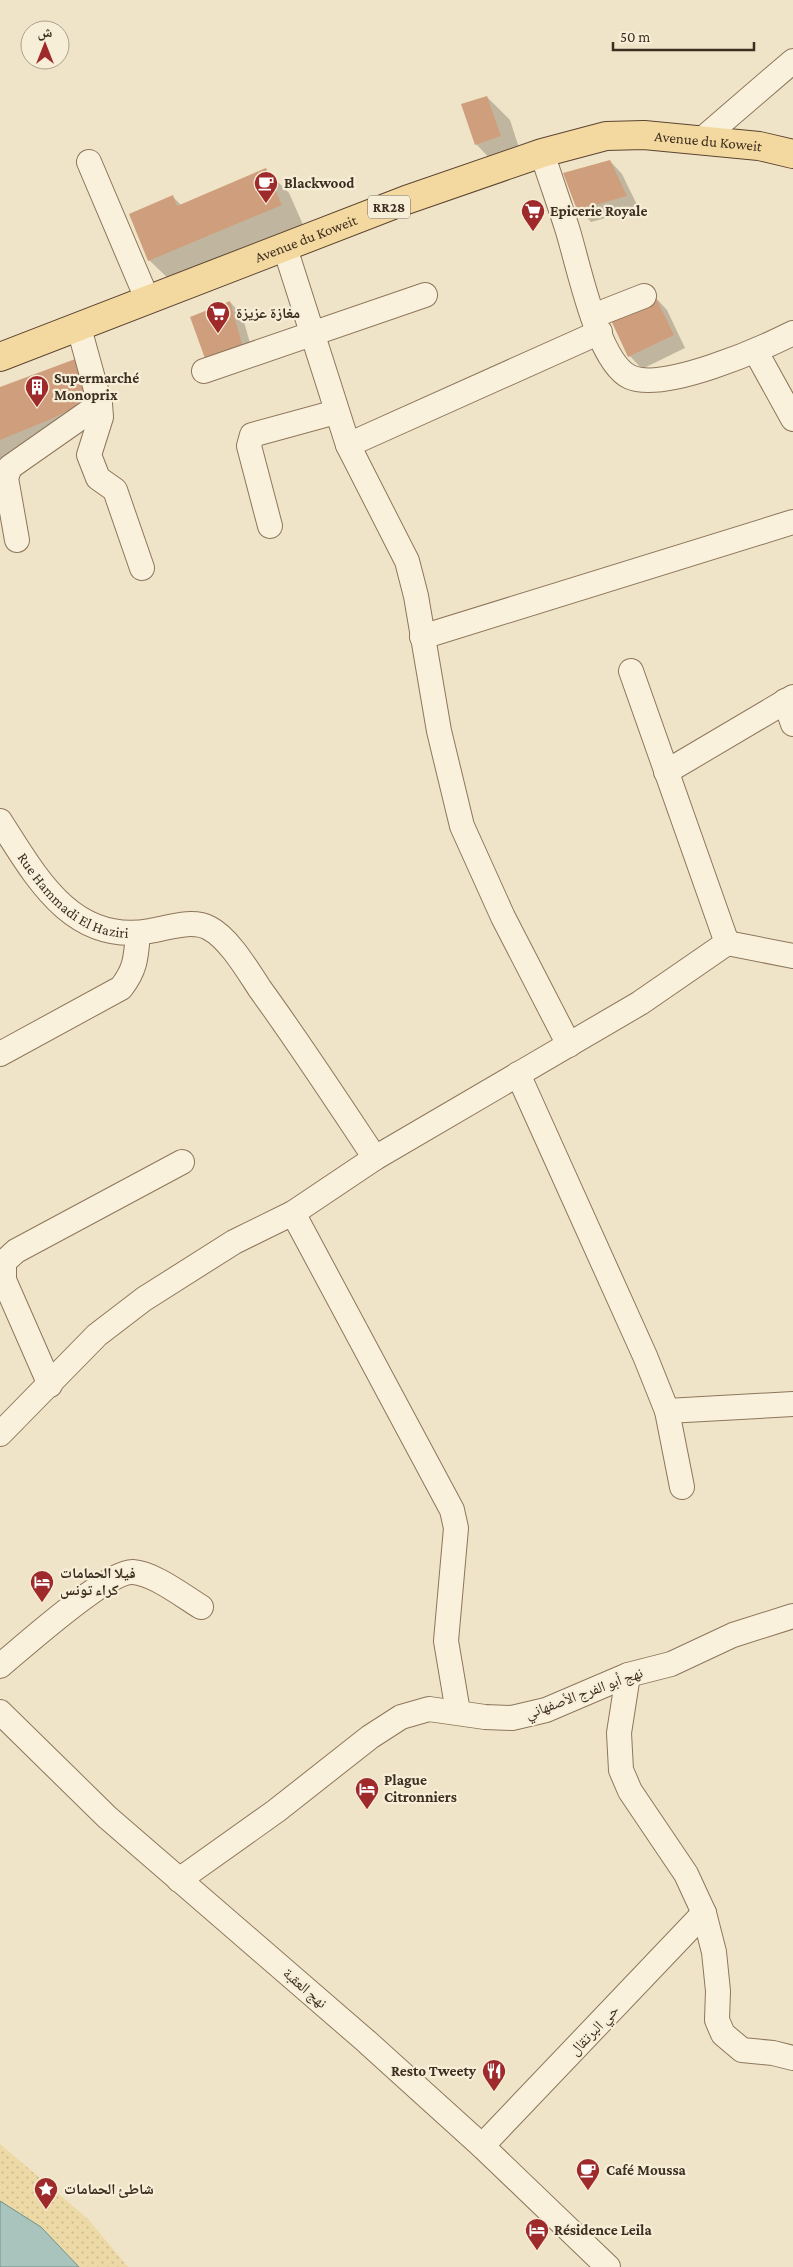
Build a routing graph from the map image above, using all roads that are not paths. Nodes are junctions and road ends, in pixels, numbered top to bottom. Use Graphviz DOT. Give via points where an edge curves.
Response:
graph roads {
  1 [pos="793,62"];
  2 [pos="700,141"];
  3 [pos="791,150"];
  4 [pos="542,152"];
  5 [pos="89,162"];
  6 [pos="285,248"];
  7 [pos="425,295"];
  8 [pos="644,296"];
  9 [pos="148,301"];
  10 [pos="597,324"];
  11 [pos="79,328"];
  12 [pos="793,333"];
  13 [pos="313,335"];
  14 [pos="756,352"];
  15 [pos="0,357"];
  16 [pos="204,371"];
  17 [pos="100,404"];
  18 [pos="336,412"];
  19 [pos="793,420"];
  20 [pos="348,445"];
  21 [pos="793,522"];
  22 [pos="270,526"];
  23 [pos="17,540"];
  24 [pos="142,568"];
  25 [pos="422,637"];
  26 [pos="631,672"];
  27 [pos="789,699"];
  28 [pos="793,724"];
  29 [pos="666,772"];
  30 [pos="0,821"];
  31 [pos="138,934"];
  32 [pos="727,943"];
  33 [pos="793,956"];
  34 [pos="569,1045"];
  35 [pos="0,1054"];
  36 [pos="518,1074"];
  37 [pos="375,1158"];
  38 [pos="182,1162"];
  39 [pos="293,1213"];
  40 [pos="50,1385"];
  41 [pos="793,1404"];
  42 [pos="667,1410"];
  43 [pos="0,1434"];
  44 [pos="682,1487"];
  45 [pos="201,1606"];
  46 [pos="793,1616"];
  47 [pos="0,1666"];
  48 [pos="628,1675"];
  49 [pos="0,1712"];
  50 [pos="458,1712"];
  51 [pos="179,1880"];
  52 [pos="704,1913"];
  53 [pos="793,2058"];
  54 [pos="482,2146"];
  55 [pos="608,2267"];
  1 -- 2 [label="street"];
  2 -- 3 [label="main road, Avenue du Koweit / RR28"];
  2 -- 4 [label="main road, Avenue du Koweit / RR28" via="644,135 606,136"];
  4 -- 6 [label="main road, Avenue du Koweit / RR28" via="406,200"];
  4 -- 10 [label="street"];
  5 -- 9 [label="street"];
  6 -- 9 [label="main road, Avenue du Koweit / RR28"];
  6 -- 13 [label="street"];
  7 -- 13 [label="street"];
  8 -- 10 [label="street"];
  9 -- 11 [label="main road, Avenue du Koweit / RR28"];
  10 -- 14 [label="street" via="620,371 632,378 646,380 684,374"];
  10 -- 20 [label="street"];
  11 -- 15 [label="main road, Avenue du Koweit / RR28"];
  11 -- 17 [label="street"];
  12 -- 14 [label="street"];
  13 -- 16 [label="street"];
  13 -- 18 [label="street"];
  14 -- 19 [label="street"];
  17 -- 23 [label="street" via="10,467 6,478"];
  17 -- 24 [label="street" via="101,417 90,456 98,478 115,490"];
  18 -- 20 [label="street"];
  18 -- 22 [label="street" via="252,435 249,446"];
  20 -- 25 [label="street" via="407,561"];
  21 -- 25 [label="street"];
  25 -- 34 [label="street" via="439,730 462,826 503,917"];
  26 -- 29 [label="street"];
  27 -- 28 [label="street"];
  27 -- 29 [label="street"];
  29 -- 32 [label="street"];
  30 -- 31 [label="street, Rue Hammadi El Haziri" via="49,894 72,914 97,928"];
  31 -- 35 [label="street" via="136,961 121,988"];
  31 -- 37 [label="street, Rue Hammadi El Haziri" via="194,924 210,928 219,935 295,1037"];
  32 -- 33 [label="street"];
  32 -- 34 [label="street" via="640,1003"];
  34 -- 36 [label="street"];
  36 -- 37 [label="street"];
  36 -- 42 [label="street"];
  37 -- 39 [label="street"];
  38 -- 40 [label="street" via="16,1251 4,1262 4,1280"];
  39 -- 40 [label="street" via="234,1242 144,1299 97,1335"];
  39 -- 50 [label="street" via="452,1510 456,1528 446,1641"];
  40 -- 43 [label="street"];
  41 -- 42 [label="street"];
  42 -- 44 [label="street"];
  45 -- 47 [label="street" via="150,1577 131,1572 107,1582"];
  46 -- 48 [label="street, نهج أبو الفرج الأصفهاني" via="733,1635 672,1664"];
  48 -- 50 [label="street, نهج أبو الفرج الأصفهاني" via="546,1710 512,1718"];
  48 -- 52 [label="street" via="619,1734 621,1770 630,1791 686,1874"];
  49 -- 51 [label="street, نهج العقبة" via="107,1817"];
  50 -- 51 [label="street, نهج أبو الفرج الأصفهاني" via="429,1709 401,1717"];
  51 -- 54 [label="street, نهج العقبة"];
  52 -- 53 [label="street" via="714,1952 717,2020 723,2034 742,2050"];
  52 -- 54 [label="street, حي البرتقال"];
  54 -- 55 [label="street, نهج العقبة"];
}
